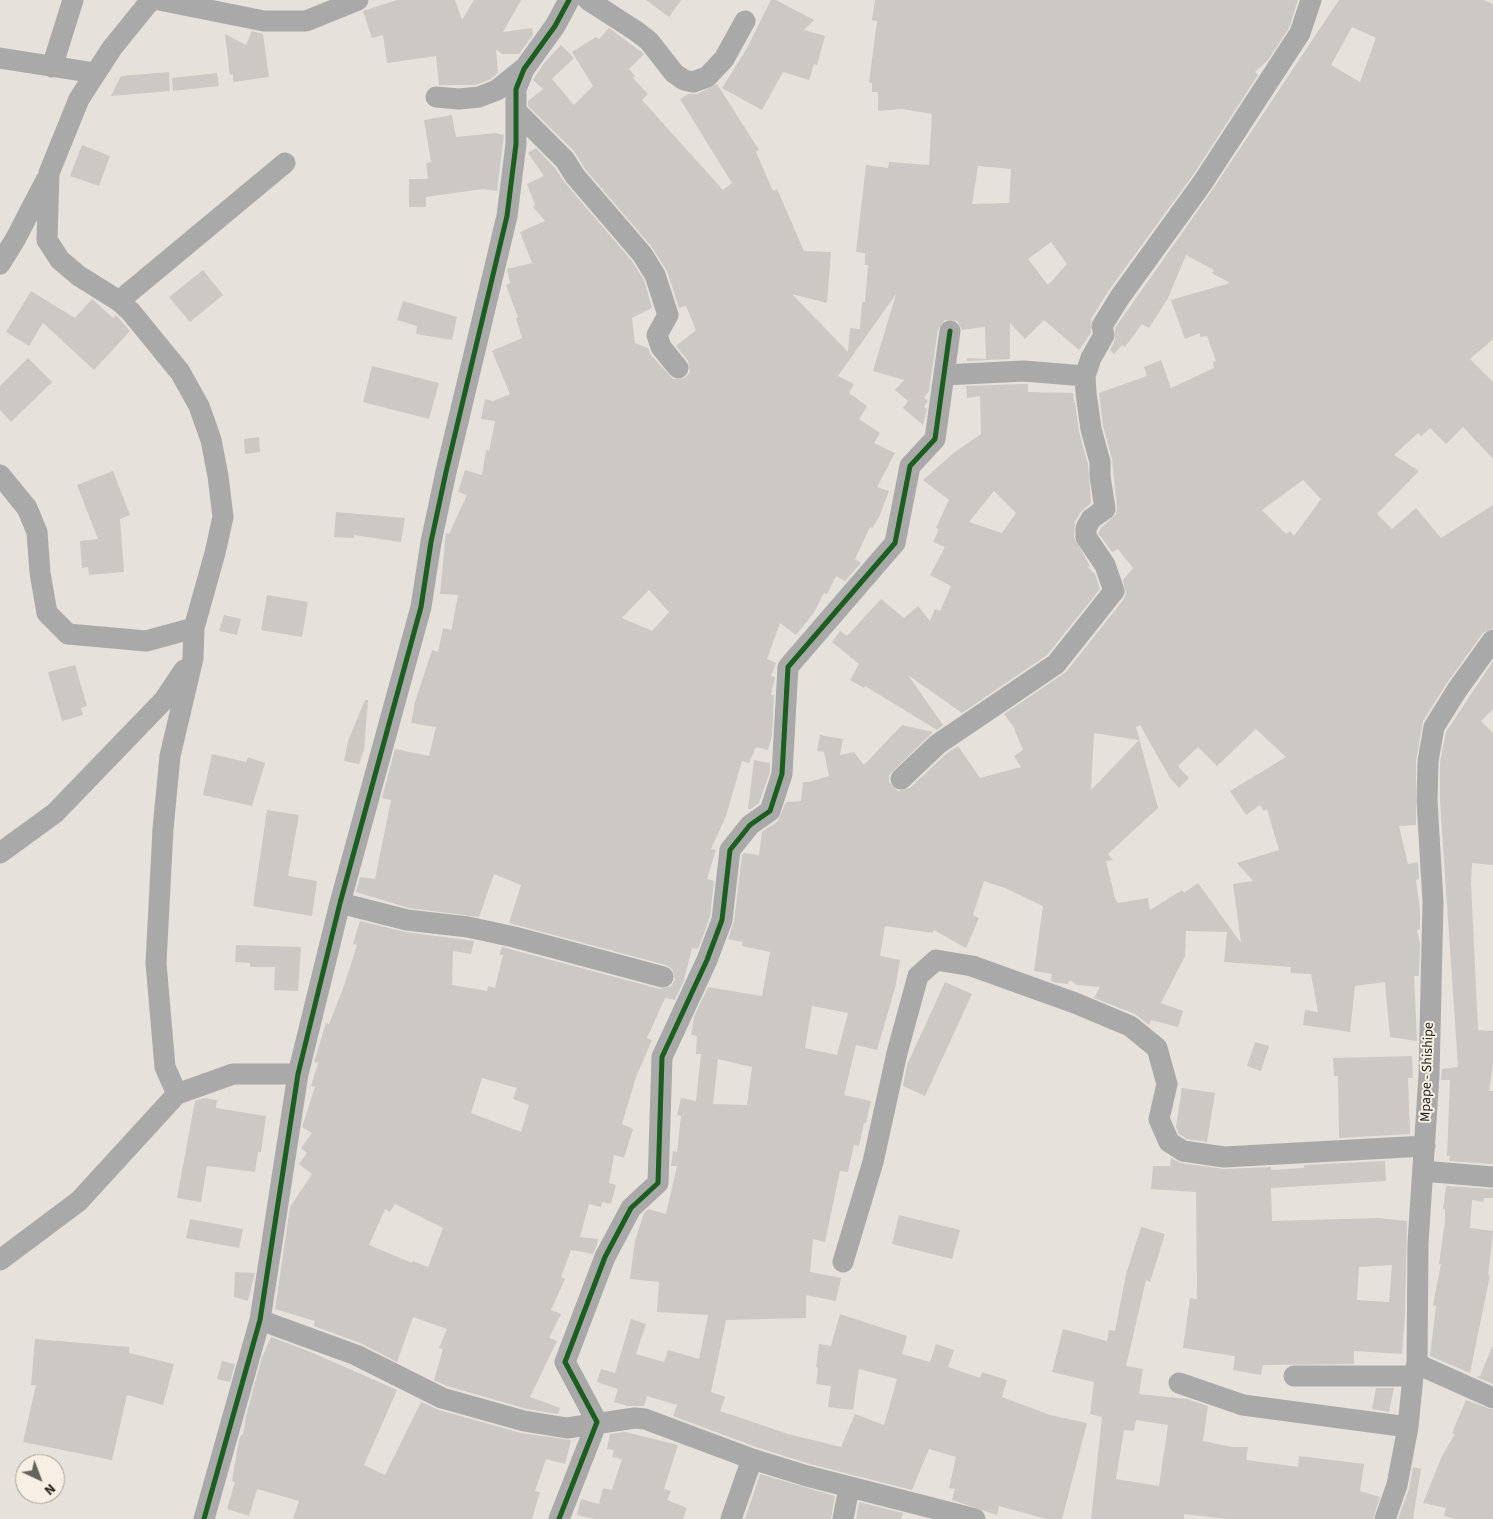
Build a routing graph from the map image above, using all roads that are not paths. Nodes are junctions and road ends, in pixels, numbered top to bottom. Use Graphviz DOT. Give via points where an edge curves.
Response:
graph roads {
  1 [pos="73,0"];
  2 [pos="152,0"];
  3 [pos="159,0"];
  4 [pos="358,0"];
  5 [pos="569,0"];
  6 [pos="588,0"];
  7 [pos="1311,0"];
  8 [pos="745,21"];
  9 [pos="0,58"];
  10 [pos="52,67"];
  11 [pos="524,69"];
  12 [pos="95,73"];
  13 [pos="436,97"];
  14 [pos="517,112"];
  15 [pos="284,163"];
  16 [pos="49,173"];
  17 [pos="0,264"];
  18 [pos="119,301"];
  19 [pos="950,331"];
  20 [pos="678,368"];
  21 [pos="944,375"];
  22 [pos="1086,376"];
  23 [pos="0,476"];
  24 [pos="194,628"];
  25 [pos="1493,640"];
  26 [pos="193,658"];
  27 [pos="901,779"];
  28 [pos="0,853"];
  29 [pos="340,902"];
  30 [pos="663,977"];
  31 [pos="298,1074"];
  32 [pos="177,1094"];
  33 [pos="1424,1146"];
  34 [pos="1423,1171"];
  35 [pos="1493,1177"];
  36 [pos="0,1260"];
  37 [pos="843,1262"];
  38 [pos="260,1320"];
  39 [pos="1415,1370"];
  40 [pos="1294,1376"];
  41 [pos="1179,1383"];
  42 [pos="1493,1398"];
  43 [pos="597,1422"];
  44 [pos="1408,1427"];
  45 [pos="752,1459"];
  46 [pos="850,1488"];
  47 [pos="204,1519"];
  48 [pos="559,1519"];
  49 [pos="731,1519"];
  50 [pos="843,1519"];
  51 [pos="975,1519"];
  52 [pos="1385,1519"];
  1 -- 10 [label="street"];
  2 -- 12 [label="street"];
  3 -- 4 [label="street" via="264,22 306,21"];
  5 -- 11 [label="street"];
  6 -- 8 [label="street" via="636,31 674,73 693,82 707,76 724,59"];
  7 -- 22 [label="street" via="1300,33 1203,182 1102,326 1104,336 1091,358"];
  9 -- 10 [label="street"];
  10 -- 12 [label="street"];
  11 -- 13 [label="street" via="497,90 479,96 459,99"];
  11 -- 14 [label="street" via="516,89"];
  12 -- 16 [label="street" via="79,99"];
  14 -- 20 [label="street" via="565,160 655,275 668,315 657,335 661,347"];
  14 -- 29 [label="street" via="507,216 446,472 421,607"];
  15 -- 18 [label="street"];
  16 -- 17 [label="street"];
  16 -- 18 [label="street" via="47,240 60,260"];
  18 -- 24 [label="street" via="180,372 199,406 211,440 222,516"];
  19 -- 21 [label="street"];
  21 -- 22 [label="street" via="1024,371"];
  21 -- 43 [label="street" via="935,439 910,466 895,543 788,667 782,774 770,811 750,826 730,850 722,920 662,1057 658,1183 631,1208 605,1256 565,1362"];
  22 -- 27 [label="street" via="1104,509 1091,519 1086,536 1105,566 1114,591 1056,664 938,744"];
  23 -- 24 [label="street" via="27,508 34,524 47,612 68,634 146,641"];
  24 -- 26 [label="street"];
  25 -- 33 [label="street, Mpape - Shishipe" via="1456,690 1434,727 1428,761 1433,902"];
  26 -- 28 [label="street" via="164,700 55,813"];
  26 -- 32 [label="street" via="170,756 156,963 165,1067"];
  29 -- 30 [label="street" via="407,920 468,927 514,937"];
  29 -- 31 [label="street"];
  31 -- 32 [label="street" via="233,1074"];
  31 -- 38 [label="street"];
  32 -- 36 [label="street" via="79,1202"];
  33 -- 34 [label="street, Mpape - Shishipe"];
  33 -- 37 [label="street" via="1224,1157 1183,1151 1169,1142 1159,1118 1167,1084 1156,1048 1130,1026 972,966 936,960 918,976 873,1162"];
  34 -- 35 [label="street"];
  34 -- 39 [label="street, Mpape - Shishipe"];
  38 -- 43 [label="street" via="356,1355 442,1398 524,1421 567,1428"];
  38 -- 47 [label="street"];
  39 -- 40 [label="street"];
  39 -- 42 [label="street"];
  39 -- 44 [label="street, Mpape - Shishipe"];
  41 -- 44 [label="street" via="1243,1405"];
  43 -- 45 [label="street" via="645,1419"];
  43 -- 48 [label="street"];
  44 -- 52 [label="street, Mpape - Shishipe" via="1397,1485"];
  45 -- 46 [label="street"];
  45 -- 49 [label="street"];
  46 -- 50 [label="street"];
  46 -- 51 [label="street"];
}
